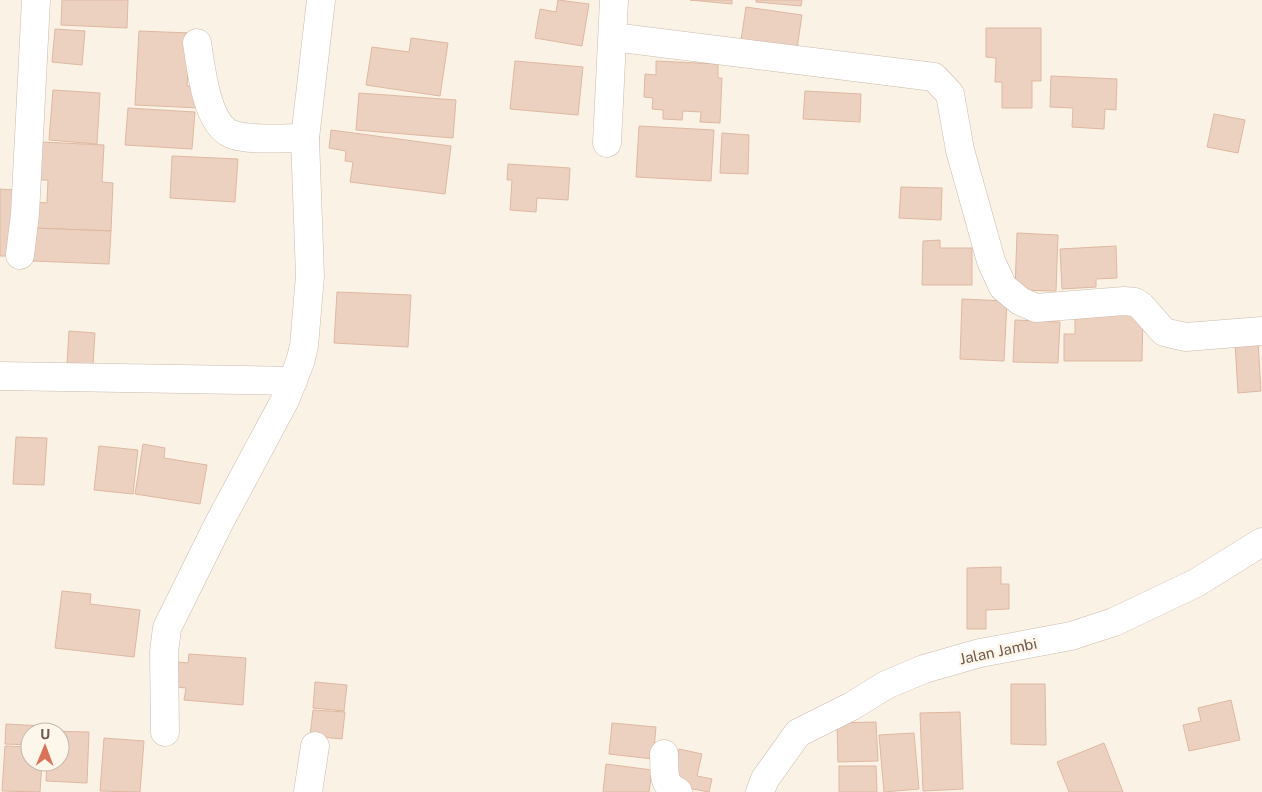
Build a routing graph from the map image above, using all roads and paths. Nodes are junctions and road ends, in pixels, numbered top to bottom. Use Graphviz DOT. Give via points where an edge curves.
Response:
graph roads {
  1 [pos="36,0"];
  2 [pos="322,0"];
  3 [pos="614,0"];
  4 [pos="613,36"];
  5 [pos="197,43"];
  6 [pos="305,138"];
  7 [pos="607,143"];
  8 [pos="20,255"];
  9 [pos="1262,332"];
  10 [pos="0,376"];
  11 [pos="293,382"];
  12 [pos="1262,542"];
  13 [pos="165,732"];
  14 [pos="314,746"];
  15 [pos="664,754"];
  16 [pos="762,785"];
  17 [pos="308,792"];
  18 [pos="678,792"];
  1 -- 8 [label="street"];
  2 -- 6 [label="street"];
  3 -- 4 [label="street"];
  4 -- 7 [label="street"];
  4 -- 9 [label="street" via="934,77 950,94 960,150 992,261 1003,287 1020,301 1036,308 1135,302 1164,332 1186,336"];
  5 -- 6 [label="street" via="208,101 215,119 230,134 251,138"];
  6 -- 11 [label="street" via="310,276 304,346"];
  10 -- 11 [label="street"];
  11 -- 13 [label="street" via="167,628 164,652"];
  12 -- 16 [label="street, Jalan Jambi" via="1196,583 1114,622 1071,636 980,653 924,669 886,686 798,733"];
  14 -- 17 [label="street"];
  15 -- 18 [label="street" via="665,779 669,787"];
}
